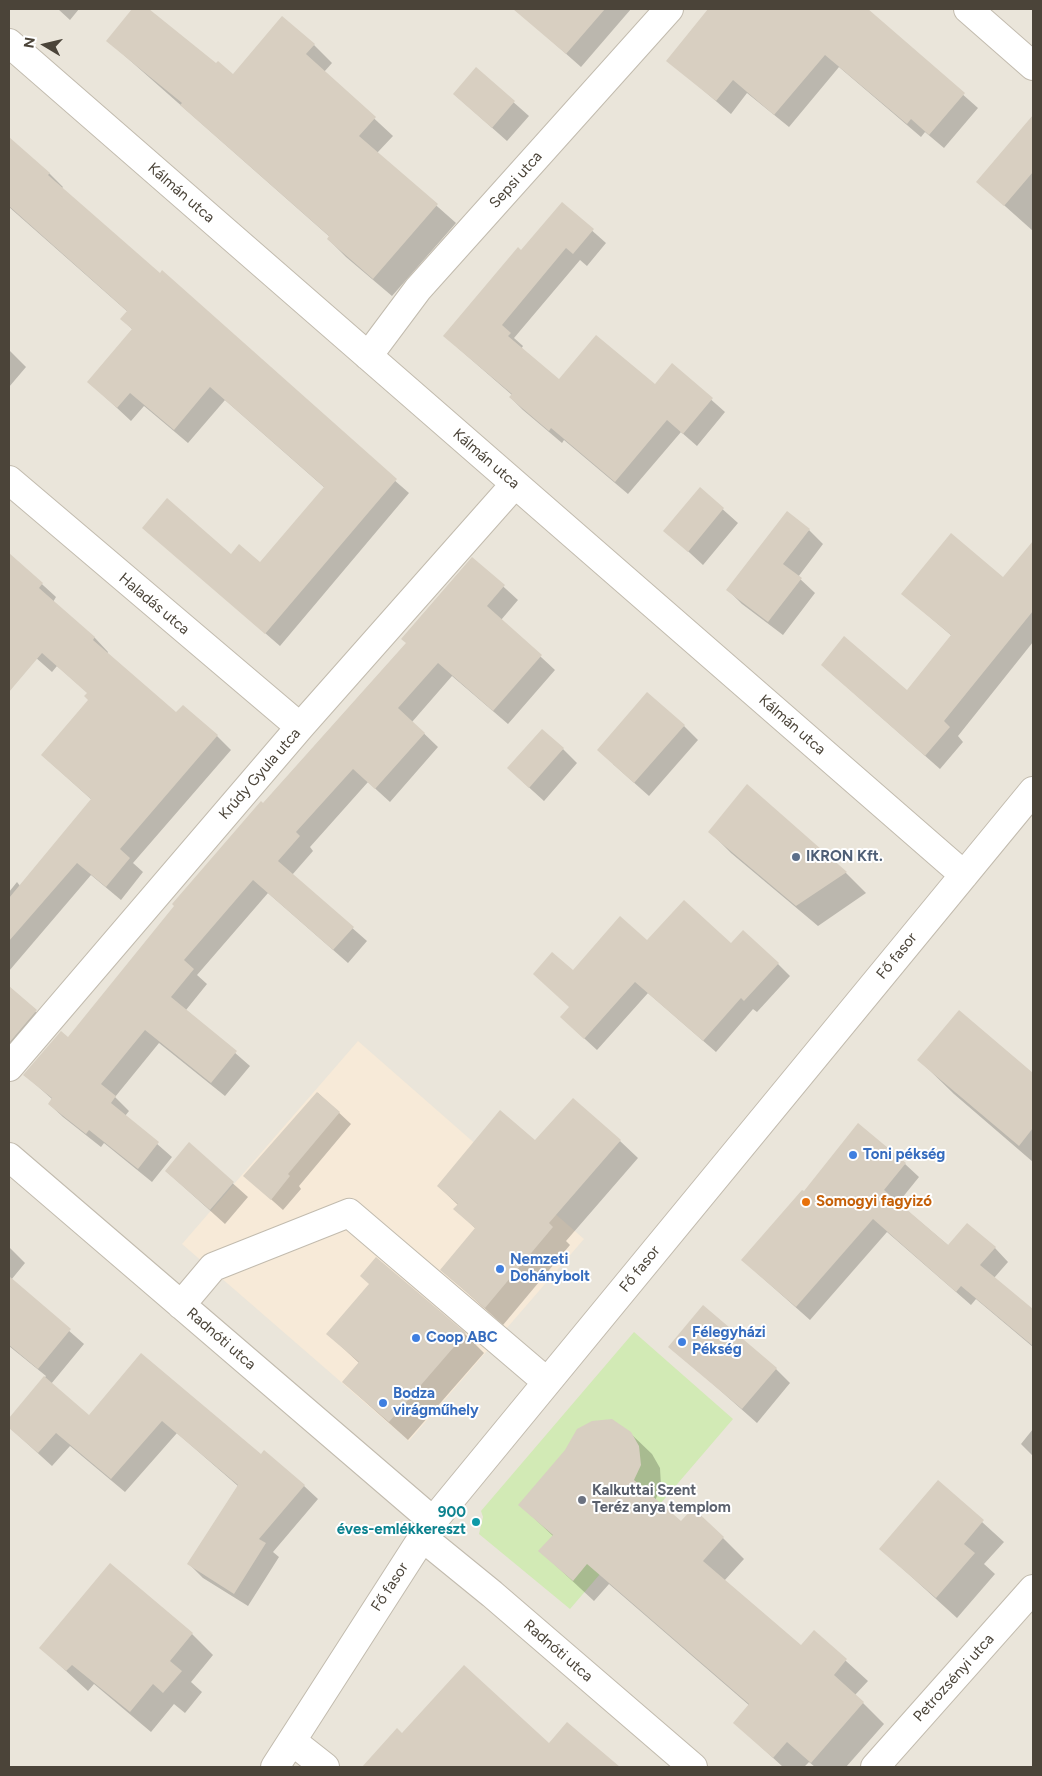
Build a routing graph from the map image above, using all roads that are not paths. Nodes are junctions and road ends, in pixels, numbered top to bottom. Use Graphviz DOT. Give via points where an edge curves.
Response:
graph roads {
  1 [pos="668,9"];
  2 [pos="968,9"];
  3 [pos="9,43"];
  4 [pos="1033,66"];
  5 [pos="368,356"];
  6 [pos="9,480"];
  7 [pos="515,484"];
  8 [pos="300,727"];
  9 [pos="1033,791"];
  10 [pos="964,875"];
  11 [pos="9,1067"];
  12 [pos="9,1157"];
  13 [pos="181,1305"];
  14 [pos="547,1382"];
  15 [pos="428,1529"];
  16 [pos="1033,1589"];
  17 [pos="292,1741"];
  18 [pos="275,1767"];
  19 [pos="325,1767"];
  20 [pos="693,1767"];
  21 [pos="874,1767"];
  1 -- 5 [label="street, Sepsi utca" via="418,290"];
  2 -- 4 [label="street"];
  3 -- 5 [label="street, Kálmán utca"];
  5 -- 7 [label="street, Kálmán utca"];
  6 -- 8 [label="street, Haladás utca"];
  7 -- 8 [label="street, Krúdy Gyula utca"];
  7 -- 10 [label="street, Kálmán utca"];
  8 -- 11 [label="street, Krúdy Gyula utca"];
  9 -- 10 [label="street, Fő fasor"];
  10 -- 14 [label="street, Fő fasor"];
  12 -- 13 [label="street, Radnóti utca"];
  13 -- 14 [label="street" via="213,1267 349,1212"];
  13 -- 15 [label="street, Radnóti utca"];
  14 -- 15 [label="street, Fő fasor"];
  15 -- 17 [label="street, Fő fasor"];
  15 -- 20 [label="street, Radnóti utca" via="492,1594"];
  16 -- 21 [label="street, Petrozsényi utca"];
  17 -- 18 [label="street, Fő fasor"];
  17 -- 19 [label="street"];
}
